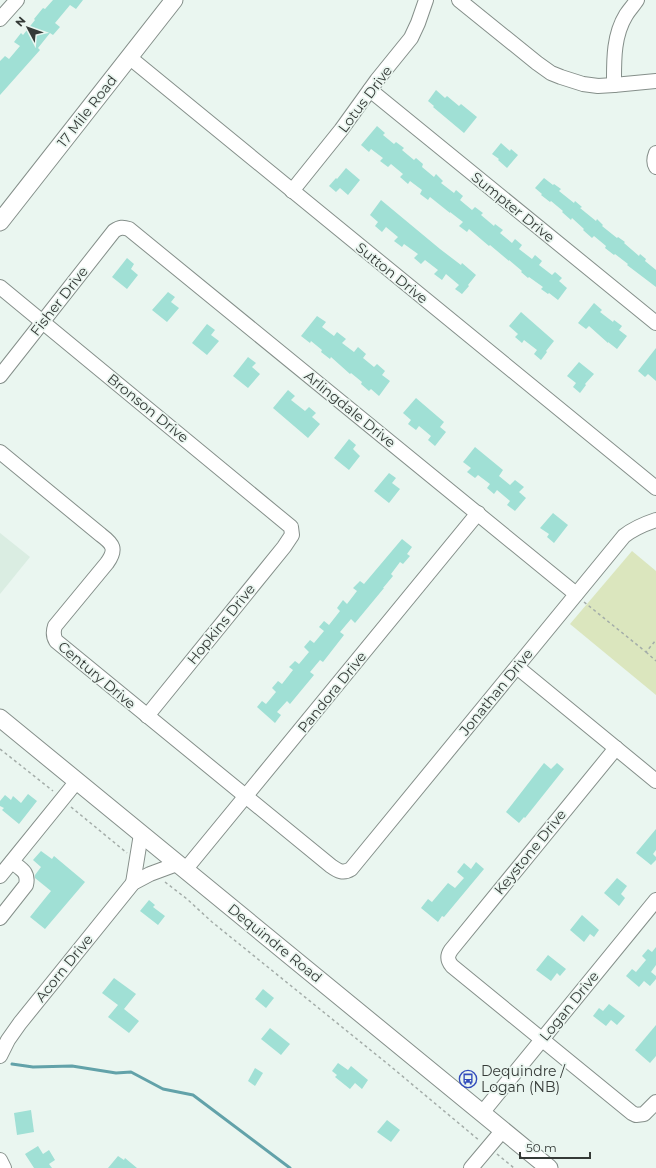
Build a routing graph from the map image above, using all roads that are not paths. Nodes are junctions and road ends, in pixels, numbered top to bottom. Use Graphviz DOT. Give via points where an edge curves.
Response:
graph roads {
  1 [pos="17,0"];
  2 [pos="174,0"];
  3 [pos="426,0"];
  4 [pos="459,0"];
  5 [pos="637,0"];
  6 [pos="0,19"];
  7 [pos="128,57"];
  8 [pos="656,81"];
  9 [pos="614,86"];
  10 [pos="370,90"];
  11 [pos="656,153"];
  12 [pos="656,167"];
  13 [pos="292,191"];
  14 [pos="0,222"];
  15 [pos="121,228"];
  16 [pos="0,288"];
  17 [pos="43,322"];
  18 [pos="656,323"];
  19 [pos="0,376"];
  20 [pos="0,452"];
  21 [pos="656,488"];
  22 [pos="478,513"];
  23 [pos="656,520"];
  24 [pos="292,531"];
  25 [pos="580,598"];
  26 [pos="517,667"];
  27 [pos="146,716"];
  28 [pos="0,719"];
  29 [pos="616,748"];
  30 [pos="656,780"];
  31 [pos="77,782"];
  32 [pos="246,796"];
  33 [pos="141,834"];
  34 [pos="12,862"];
  35 [pos="181,867"];
  36 [pos="344,872"];
  37 [pos="0,876"];
  38 [pos="133,883"];
  39 [pos="656,900"];
  40 [pos="0,918"];
  41 [pos="542,1039"];
  42 [pos="0,1056"];
  43 [pos="656,1102"];
  44 [pos="482,1113"];
  45 [pos="503,1130"];
  46 [pos="0,1160"];
  47 [pos="4,1168"];
  48 [pos="471,1168"];
  49 [pos="549,1168"];
  1 -- 6 [label="street"];
  2 -- 7 [label="main road, 17 Mile Road"];
  3 -- 10 [label="street, Lotus Drive" via="411,38"];
  4 -- 9 [label="street" via="551,72 583,84"];
  5 -- 9 [label="street" via="626,15 616,42"];
  7 -- 13 [label="street, Sutton Drive"];
  7 -- 14 [label="main road, 17 Mile Road"];
  8 -- 9 [label="street"];
  10 -- 13 [label="street, Lotus Drive"];
  10 -- 18 [label="street, Sumpter Drive"];
  11 -- 12 [label="street"];
  13 -- 21 [label="street, Sutton Drive"];
  15 -- 17 [label="street, Fisher Drive" via="109,237"];
  15 -- 22 [label="street, Arlingdale Drive" via="133,232"];
  16 -- 17 [label="street, Bronson Drive"];
  17 -- 19 [label="street, Fisher Drive"];
  17 -- 24 [label="street, Bronson Drive" via="289,524"];
  20 -- 27 [label="street, Century Drive" via="112,546 111,558 55,626 54,636 60,645"];
  22 -- 25 [label="street, Arlingdale Drive"];
  22 -- 32 [label="street, Pandora Drive"];
  23 -- 25 [label="street, Jonathan Drive" via="638,526 624,536"];
  24 -- 27 [label="street, Hopkins Drive" via="284,547"];
  25 -- 26 [label="street, Jonathan Drive"];
  26 -- 29 [label="street"];
  26 -- 36 [label="street, Jonathan Drive" via="351,869"];
  27 -- 32 [label="street, Century Drive"];
  28 -- 31 [label="main road, Dequindre Road"];
  29 -- 30 [label="street"];
  29 -- 41 [label="street, Keystone Drive" via="448,954 452,966"];
  31 -- 33 [label="main road, Dequindre Road"];
  31 -- 34 [label="street"];
  32 -- 35 [label="street, Pandora Drive"];
  32 -- 36 [label="street, Century Drive" via="336,870"];
  33 -- 35 [label="main road, Dequindre Road"];
  33 -- 38 [label="street, Acorn Drive"];
  34 -- 37 [label="street"];
  34 -- 40 [label="street" via="25,872 28,879"];
  35 -- 38 [label="street, Acorn Drive" via="150,874"];
  35 -- 44 [label="main road, Dequindre Road"];
  38 -- 42 [label="street, Acorn Drive" via="20,1023"];
  39 -- 41 [label="street, Logan Drive"];
  41 -- 43 [label="street" via="636,1115 648,1112"];
  41 -- 44 [label="street, Logan Drive"];
  44 -- 45 [label="main road, Dequindre Road"];
  45 -- 48 [label="street"];
  45 -- 49 [label="main road, Dequindre Road"];
  46 -- 47 [label="street"];
}
